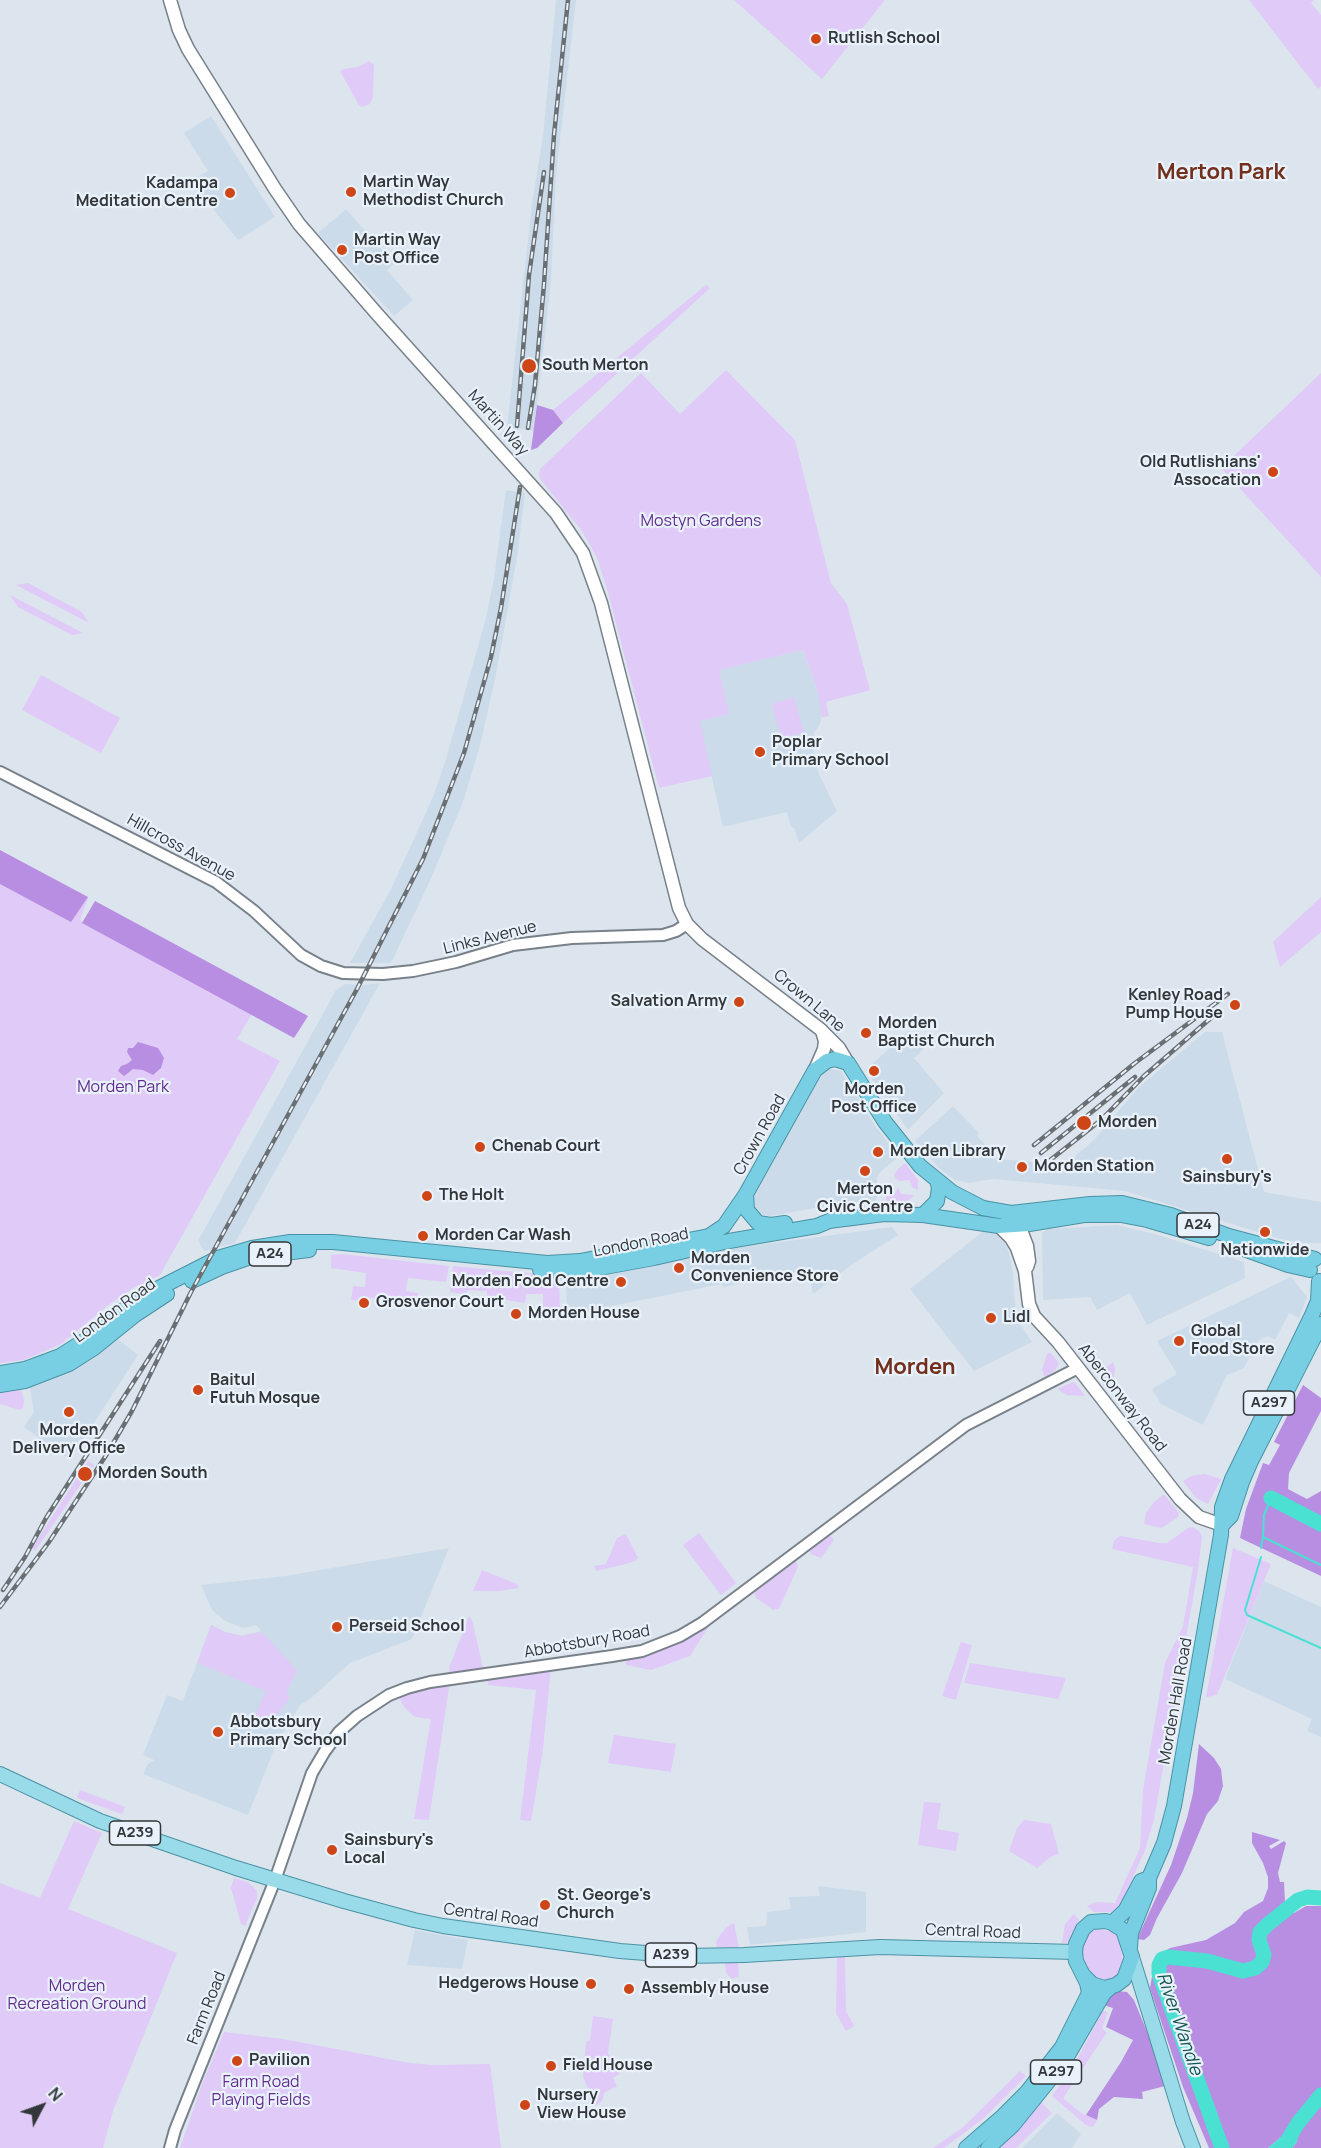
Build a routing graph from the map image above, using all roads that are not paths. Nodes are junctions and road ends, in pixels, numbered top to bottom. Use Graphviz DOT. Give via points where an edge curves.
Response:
graph roads {
  1 [pos="170,0"];
  2 [pos="0,772"];
  3 [pos="687,924"];
  4 [pos="334,971"];
  5 [pos="822,1030"];
  6 [pos="848,1063"];
  7 [pos="815,1070"];
  8 [pos="937,1180"];
  9 [pos="746,1194"];
  10 [pos="999,1211"];
  11 [pos="731,1214"];
  12 [pos="923,1215"];
  13 [pos="829,1221"];
  14 [pos="1041,1222"];
  15 [pos="1016,1225"];
  16 [pos="999,1226"];
  17 [pos="1027,1246"];
  18 [pos="1317,1270"];
  19 [pos="1025,1271"];
  20 [pos="1321,1324"];
  21 [pos="1078,1368"];
  22 [pos="0,1372"];
  23 [pos="0,1385"];
  24 [pos="1222,1525"];
  25 [pos="0,1774"];
  26 [pos="1149,1878"];
  27 [pos="274,1880"];
  28 [pos="1112,1923"];
  29 [pos="1075,1952"];
  30 [pos="1131,1952"];
  31 [pos="1083,1975"];
  32 [pos="1114,1986"];
  33 [pos="1146,2003"];
  34 [pos="170,2148"];
  35 [pos="966,2148"];
  36 [pos="987,2148"];
  37 [pos="1193,2148"];
  1 -- 3 [label="main road, Martin Way" via="188,49 299,224 556,513 583,553 601,603"];
  2 -- 4 [label="street, Hillcross Avenue" via="216,882 301,955"];
  3 -- 4 [label="street, Links Avenue" via="663,935 572,938 513,945 412,971 363,975"];
  3 -- 5 [label="main road, Crown Lane"];
  5 -- 6 [label="main road, Crown Lane"];
  5 -- 7 [label="main road, Crown Road" via="825,1041"];
  6 -- 7 [label="highway" via="835,1059"];
  6 -- 8 [label="highway, Crown Lane / A24" via="901,1143"];
  7 -- 9 [label="highway, Crown Road / A24"];
  8 -- 10 [label="highway, Crown Lane / A24" via="964,1199"];
  8 -- 12 [label="highway" via="937,1201"];
  9 -- 11 [label="highway, Crown Road / A24"];
  9 -- 13 [label="highway, A24" via="747,1210 758,1223"];
  10 -- 15 [label="main road"];
  10 -- 18 [label="highway, A24" via="1122,1203 1171,1215"];
  11 -- 22 [label="highway, London Road / A24" via="724,1226 710,1236 565,1262 522,1262 333,1242 290,1242 252,1248 218,1258 157,1289 60,1356 25,1369"];
  12 -- 13 [label="highway, London Road / A24" via="884,1214"];
  12 -- 16 [label="highway, London Road / A24"];
  13 -- 23 [label="highway, London Road / A24" via="572,1272 333,1249 251,1257 161,1297 63,1367 25,1381"];
  14 -- 15 [label="highway, London Road / A24"];
  14 -- 17 [label="main road, Aberconway Road" via="1032,1229"];
  14 -- 18 [label="highway, London Road / A24" via="1092,1214 1134,1216 1288,1265"];
  15 -- 16 [label="highway, London Road / A24"];
  15 -- 17 [label="main road"];
  16 -- 19 [label="main road, Aberconway Road" via="1014,1242"];
  17 -- 19 [label="main road, Aberconway Road" via="1029,1261"];
  18 -- 24 [label="highway, Morden Hall Road / A297" via="1318,1301 1232,1479 1220,1512"];
  19 -- 21 [label="main road, Aberconway Road" via="1031,1310"];
  20 -- 24 [label="highway, Morden Hall Road / A297" via="1242,1482 1231,1516"];
  21 -- 24 [label="main road, Aberconway Road" via="1180,1499 1199,1517"];
  21 -- 27 [label="street, Abbotsbury Road" via="966,1425 680,1636 642,1651 430,1682 374,1704 339,1732 312,1773"];
  24 -- 26 [label="highway, Morden Hall Road / A297" via="1174,1806"];
  25 -- 27 [label="main road, Central Road / A239" via="100,1821"];
  26 -- 28 [label="highway, Morden Hall Road / A297" via="1141,1881 1125,1911"];
  26 -- 30 [label="highway, Morden Hall Road / A297" via="1149,1888 1131,1933"];
  27 -- 29 [label="main road, Central Road / A239" via="414,1920 620,1951 684,1956 880,1947"];
  27 -- 34 [label="street, Farm Road"];
  28 -- 29 [label="highway" via="1091,1922 1079,1936"];
  28 -- 30 [label="highway" via="1123,1930"];
  29 -- 31 [label="highway"];
  30 -- 32 [label="highway, Morden Hall Road" via="1124,1979"];
  30 -- 33 [label="main road"];
  31 -- 32 [label="highway" via="1098,1987"];
  31 -- 35 [label="highway, A297" via="1089,1993 1062,2047 1028,2092"];
  32 -- 33 [label="main road" via="1127,1984"];
  32 -- 36 [label="highway, A297" via="1104,1993 1068,2058 1013,2125"];
  33 -- 37 [label="main road"];
}
